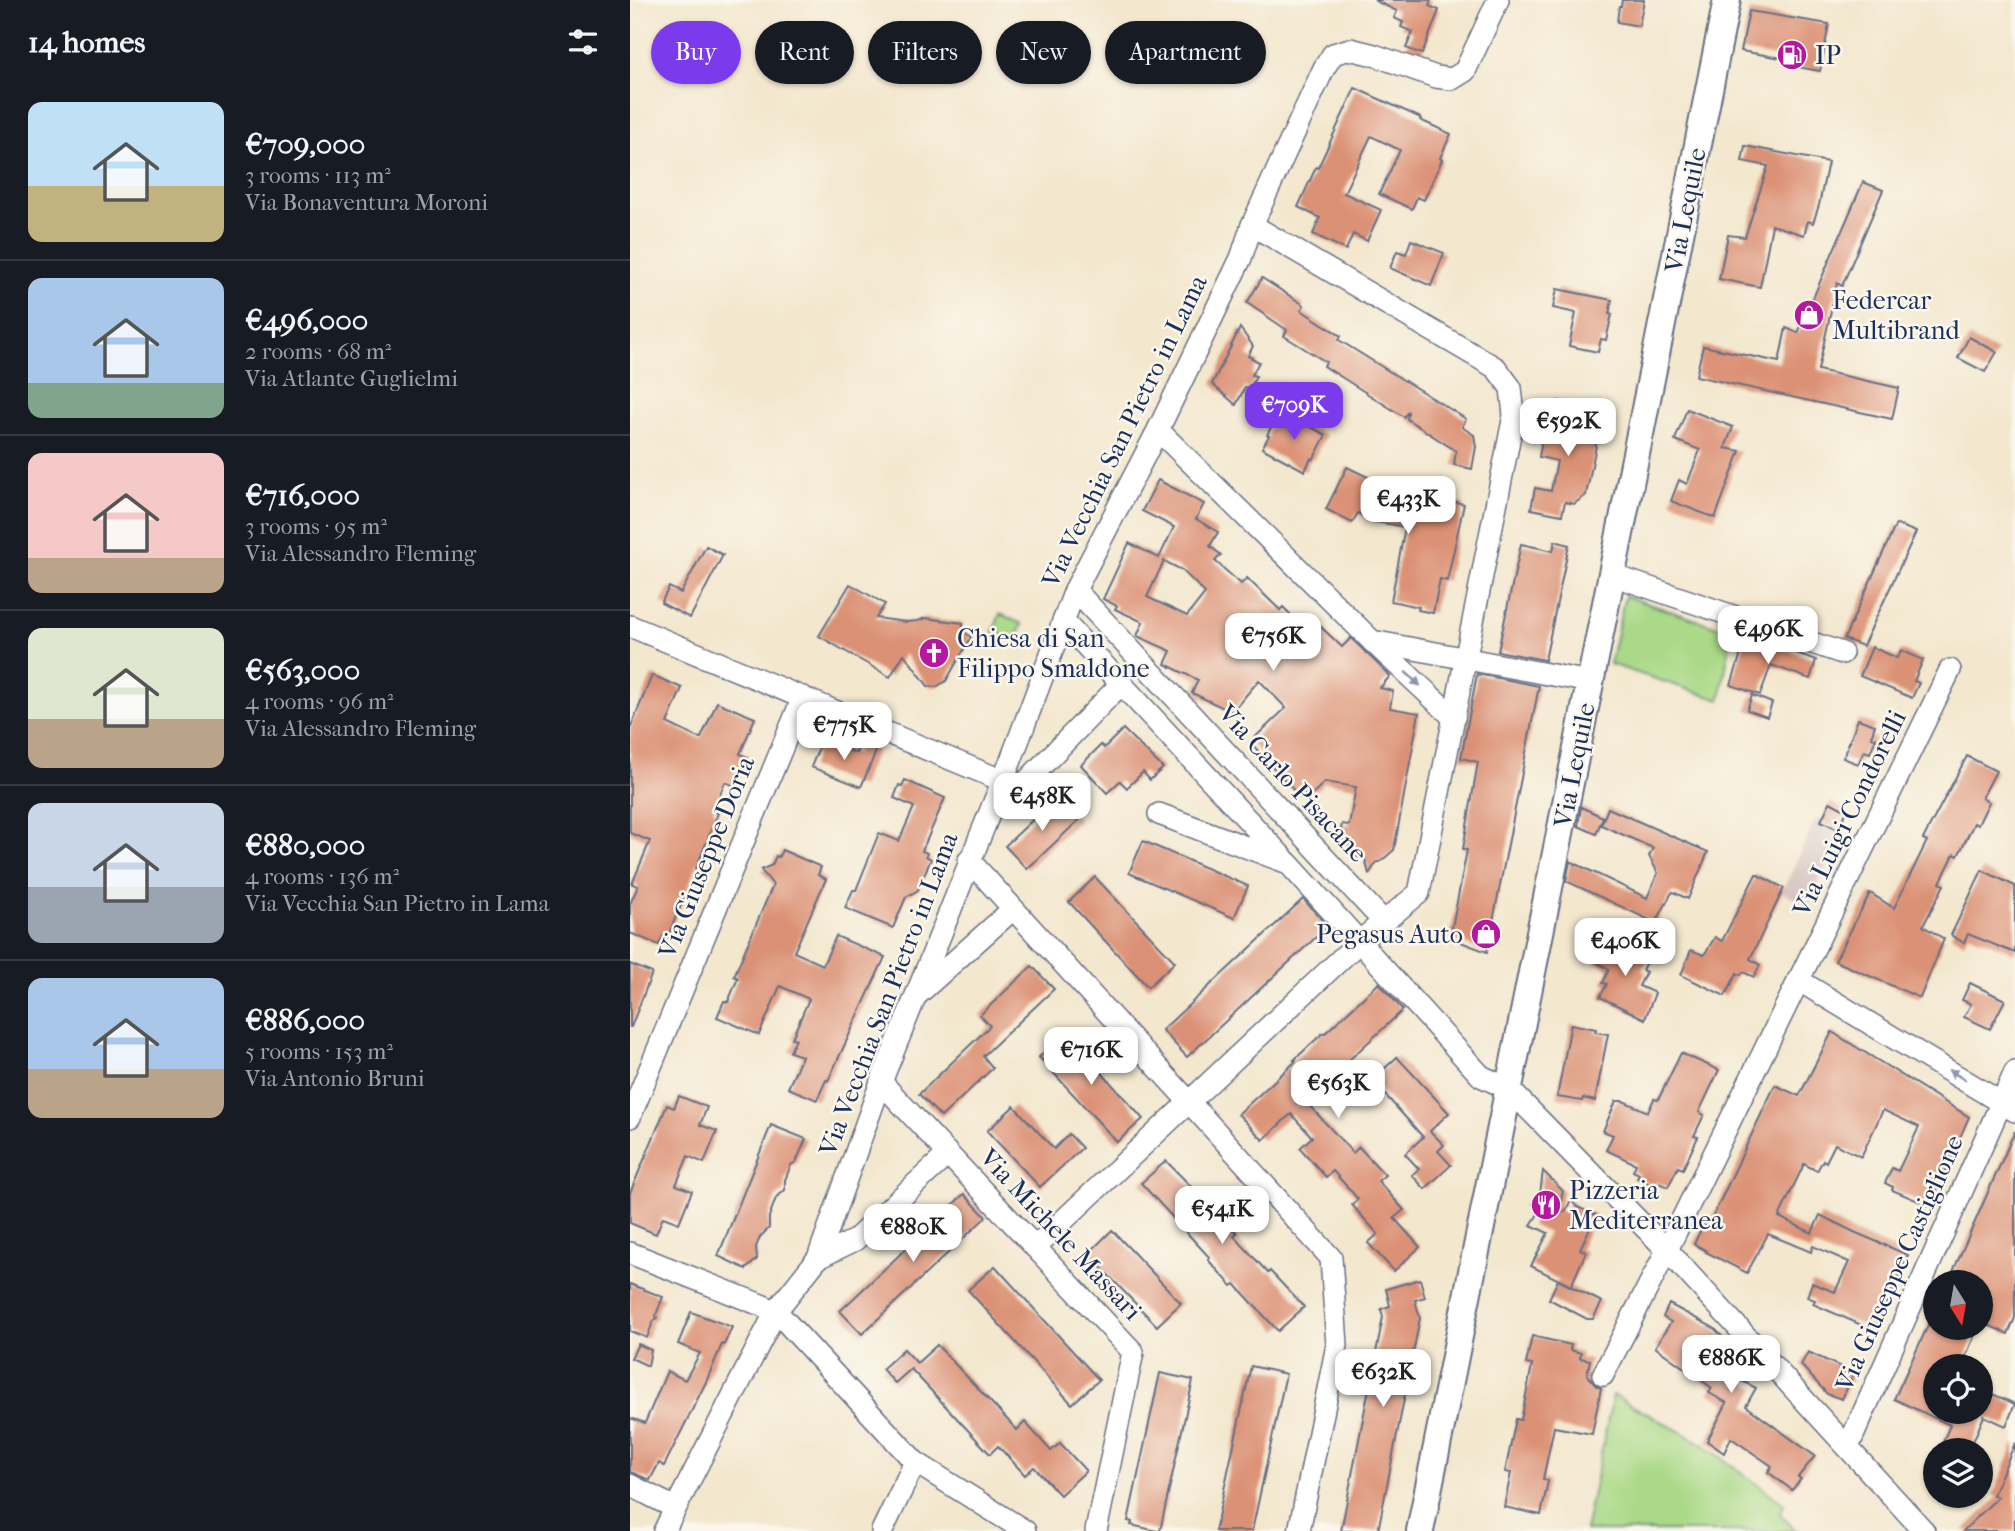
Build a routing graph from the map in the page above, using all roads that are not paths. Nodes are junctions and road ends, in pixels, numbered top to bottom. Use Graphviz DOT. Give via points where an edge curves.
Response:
graph roads {
  1 [pos="1498,0"];
  2 [pos="1727,0"];
  3 [pos="1252,225"];
  4 [pos="1158,430"];
  5 [pos="1612,575"];
  6 [pos="1075,590"];
  7 [pos="1063,621"];
  8 [pos="630,626"];
  9 [pos="1372,641"];
  10 [pos="1842,653"];
  11 [pos="1466,658"];
  12 [pos="1950,670"];
  13 [pos="1590,682"];
  14 [pos="1121,684"];
  15 [pos="803,697"];
  16 [pos="1454,718"];
  17 [pos="1001,780"];
  18 [pos="1158,814"];
  19 [pos="969,860"];
  20 [pos="1288,863"];
  21 [pos="1013,909"];
  22 [pos="1384,922"];
  23 [pos="1360,941"];
  24 [pos="1798,981"];
  25 [pos="915,997"];
  26 [pos="2015,1072"];
  27 [pos="881,1082"];
  28 [pos="1509,1089"];
  29 [pos="1189,1102"];
  30 [pos="2008,1107"];
  31 [pos="630,1116"];
  32 [pos="948,1154"];
  33 [pos="1035,1247"];
  34 [pos="1667,1250"];
  35 [pos="630,1253"];
  36 [pos="818,1258"];
  37 [pos="776,1311"];
  38 [pos="1603,1375"];
  39 [pos="1848,1447"];
  40 [pos="915,1462"];
  41 [pos="630,1485"];
  42 [pos="675,1508"];
  43 [pos="664,1531"];
  44 [pos="882,1531"];
  45 [pos="1025,1531"];
  46 [pos="1096,1531"];
  47 [pos="1299,1531"];
  48 [pos="1420,1531"];
  49 [pos="1924,1531"];
  1 -- 3 [label="street, Via Vecchia San Pietro in Lama" via="1465,71 1452,79 1350,49 1333,54"];
  2 -- 5 [label="main road, Via Lequile"];
  3 -- 4 [label="street, Via Vecchia San Pietro in Lama" via="1241,258"];
  3 -- 11 [label="street" via="1496,368 1511,388 1514,415"];
  4 -- 6 [label="street, Via Vecchia San Pietro in Lama"];
  4 -- 9 [label="street"];
  5 -- 10 [label="street"];
  5 -- 13 [label="main road, Via Lequile"];
  6 -- 7 [label="street, Via Vecchia San Pietro in Lama"];
  6 -- 22 [label="street, Via Carlo Pisacane"];
  7 -- 14 [label="street"];
  7 -- 17 [label="street, Via Vecchia San Pietro in Lama"];
  8 -- 15 [label="street"];
  9 -- 11 [label="street"];
  9 -- 16 [label="street, one-way"];
  11 -- 13 [label="street"];
  11 -- 16 [label="street"];
  12 -- 24 [label="street, Via Luigi Condorelli"];
  13 -- 28 [label="main road, Via Lequile"];
  14 -- 17 [label="street" via="1023,785"];
  14 -- 20 [label="street"];
  15 -- 17 [label="street"];
  15 -- 31 [label="street, Via Giuseppe Doria"];
  16 -- 22 [label="street" via="1419,893"];
  17 -- 19 [label="street, Via Vecchia San Pietro in Lama"];
  18 -- 20 [label="street"];
  19 -- 21 [label="street"];
  19 -- 25 [label="street, Via Vecchia San Pietro in Lama"];
  20 -- 23 [label="street"];
  21 -- 25 [label="street"];
  21 -- 29 [label="street"];
  22 -- 23 [label="street"];
  23 -- 28 [label="street" via="1481,1076"];
  23 -- 29 [label="street"];
  30 -- 24 [label="street, one-way"];
  24 -- 34 [label="street, Via Luigi Condorelli"];
  25 -- 27 [label="street, Via Vecchia San Pietro in Lama"];
  26 -- 30 [label="street, Via Giuseppe Castiglione"];
  27 -- 32 [label="street, Via Michele Massari"];
  27 -- 36 [label="street, Via Vecchia San Pietro in Lama"];
  28 -- 34 [label="street"];
  28 -- 48 [label="main road, Via Lequile"];
  29 -- 33 [label="street"];
  29 -- 47 [label="street" via="1331,1258 1337,1345"];
  30 -- 39 [label="street, Via Giuseppe Castiglione"];
  32 -- 33 [label="street, Via Michele Massari"];
  32 -- 36 [label="street" via="855,1240"];
  33 -- 46 [label="street, Via Michele Massari" via="1133,1352"];
  34 -- 38 [label="street, Via Luigi Condorelli"];
  34 -- 39 [label="street"];
  35 -- 37 [label="street"];
  36 -- 37 [label="street, Via Vecchia San Pietro in Lama"];
  37 -- 40 [label="street"];
  37 -- 42 [label="street, Via Vecchia San Pietro in Lama"];
  39 -- 49 [label="street"];
  40 -- 44 [label="street"];
  40 -- 45 [label="street"];
  41 -- 42 [label="street"];
  42 -- 43 [label="street, Via Vecchia San Pietro in Lama"];
}
